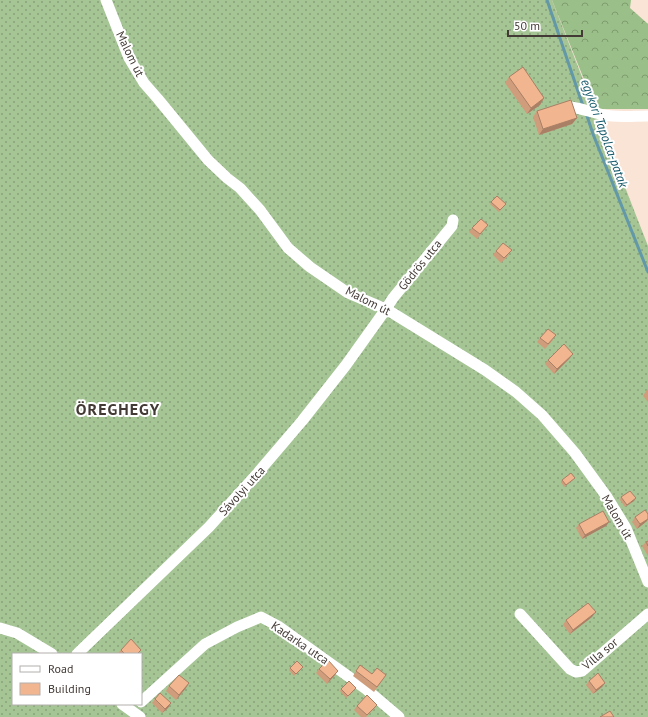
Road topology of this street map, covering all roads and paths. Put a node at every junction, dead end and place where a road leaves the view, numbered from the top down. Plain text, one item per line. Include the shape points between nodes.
1 (106, 0) edge
2 (582, 109) dead end
3 (648, 116) edge
4 (453, 220) dead end
5 (386, 309) junction
6 (648, 582) edge
7 (520, 614) dead end
8 (648, 614) edge
9 (0, 622) edge
10 (4, 629) edge
11 (50, 653) edge
12 (78, 653) edge
13 (125, 705) edge
14 (138, 709) edge
15 (399, 717) edge

1 - 5 street, Malom út via 129,58 144,83 208,160 240,188 288,248 310,267 348,292
2 - 3 street via 613,116
4 - 5 street, Gödrös utca via 452,226
5 - 6 street, Malom út via 485,370 542,415 575,453 607,497 626,528
5 - 12 street, Sávolyi utca via 302,421 246,487 209,527
7 - 8 street, Villa sor via 576,672 582,671
9 - 10 street
10 - 11 street via 17,633
13 - 14 street
14 - 15 street, Kadarka utca via 204,644 261,617 278,626 366,689

